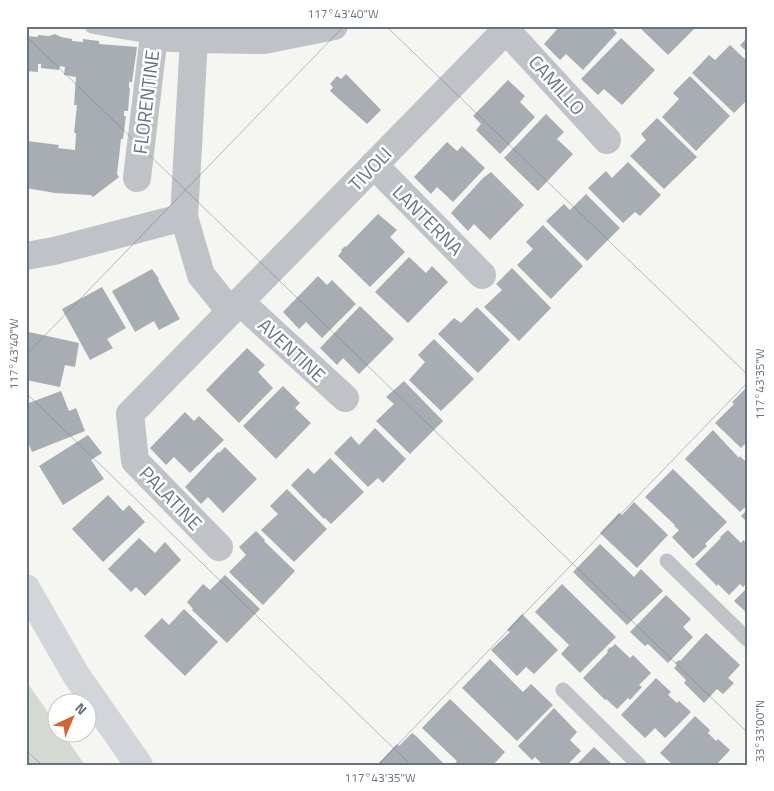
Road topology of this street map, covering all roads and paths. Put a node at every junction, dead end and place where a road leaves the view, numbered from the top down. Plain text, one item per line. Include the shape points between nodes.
1 (92, 26) edge
2 (325, 27) edge
3 (506, 28) edge
4 (155, 31) edge
5 (194, 39) junction
6 (607, 140) dead end
7 (374, 165) junction
8 (136, 178) dead end
9 (184, 217) junction
10 (26, 256) edge
11 (482, 275) dead end
12 (235, 306) junction
13 (345, 398) dead end
14 (130, 414) joint
15 (219, 547) dead end
16 (667, 561) dead end
17 (26, 588) edge
18 (748, 640) edge
19 (563, 690) dead end
20 (139, 765) edge
21 (638, 765) edge

1 - 4 lane
2 - 5 street via 264,40
3 - 6 street, CAMILLO
3 - 7 street, TIVOLI
4 - 5 street
4 - 8 street, FLORENTINE
5 - 9 street
7 - 11 street, LANTERNA
7 - 12 street, TIVOLI
9 - 10 street
9 - 12 street via 201,275
12 - 13 street, AVENTINE
12 - 14 street, TIVOLI
14 - 15 street, PALATINE via 135,461
16 - 18 lane
17 - 20 main road via 76,675
19 - 21 lane

